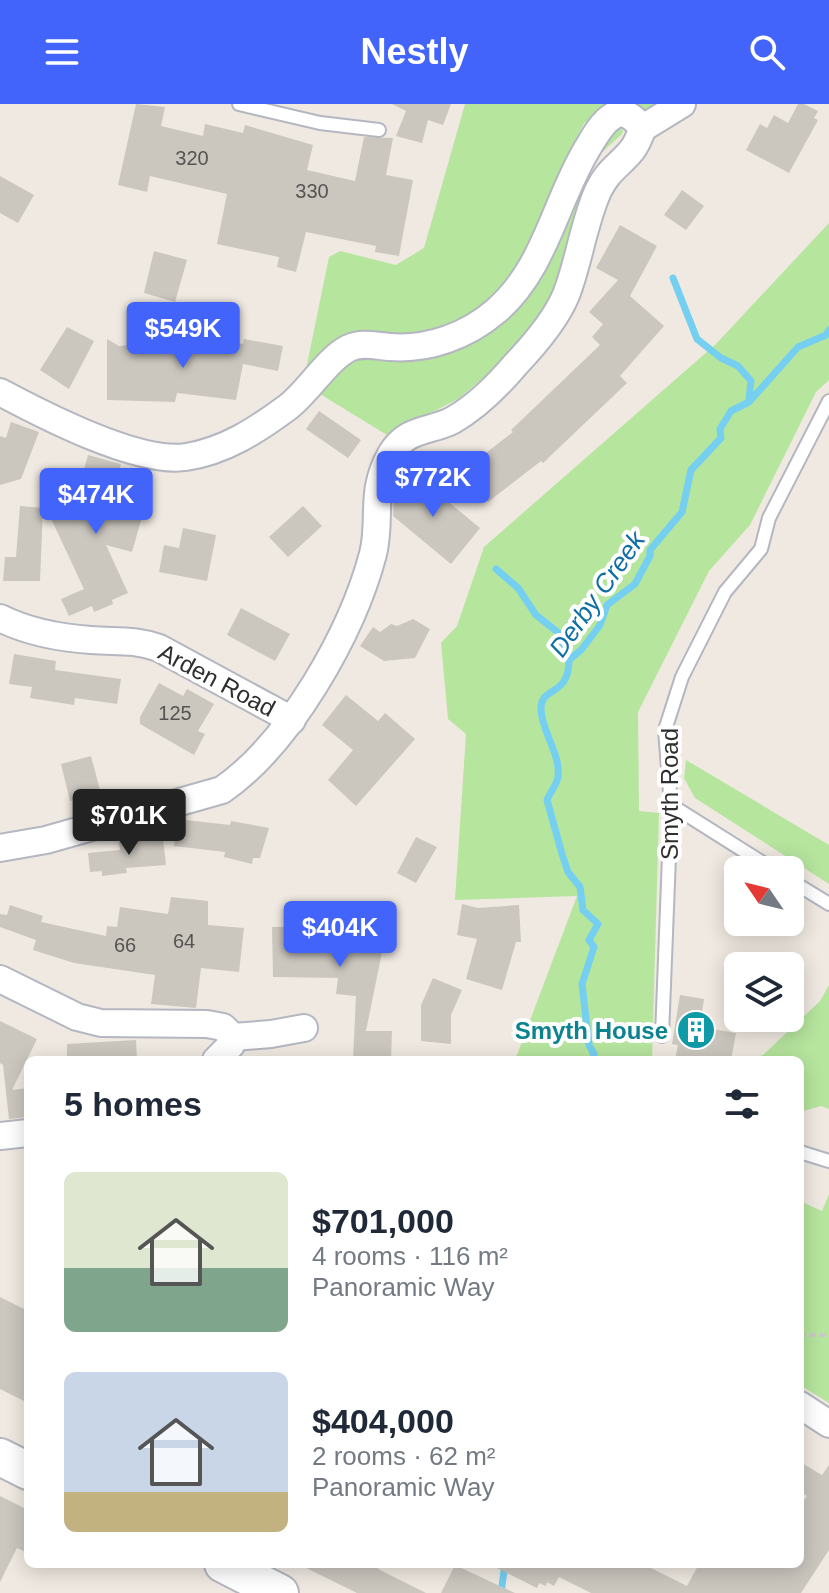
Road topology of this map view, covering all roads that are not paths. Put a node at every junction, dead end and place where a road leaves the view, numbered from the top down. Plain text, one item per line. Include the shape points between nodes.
1 (239, 104) edge
2 (682, 104) edge
3 (643, 128) junction
4 (379, 130) dead end
5 (0, 392) edge
6 (829, 401) edge
7 (0, 618) edge
8 (292, 720) junction
9 (671, 805) junction
10 (0, 848) edge
11 (752, 856) edge
12 (804, 889) edge
13 (829, 904) edge
14 (0, 979) edge
15 (304, 1028) dead end
16 (662, 1036) dead end
17 (233, 1037) junction
18 (220, 1056) edge
19 (24, 1133) edge
20 (0, 1136) edge
21 (804, 1153) edge
22 (829, 1161) edge
23 (804, 1408) edge
24 (829, 1424) edge
25 (0, 1457) edge
26 (24, 1469) edge
27 (231, 1568) edge
28 (280, 1593) edge

1 - 4 lane
2 - 3 street
3 - 5 street via 622,113 603,125 570,178 537,260 495,312 465,331 419,348 349,348 285,410 212,451 160,457 55,422
3 - 8 street via 599,189 565,296 517,364 452,420 423,428 393,451 379,482 375,542 363,580 332,656
6 - 9 lane, Smyth Road via 769,518 761,549 725,592 682,677 665,730
7 - 8 street, Arden Road via 54,636 137,640
8 - 10 street via 241,777 222,790
9 - 11 lane
9 - 16 lane, Smyth Road
12 - 13 lane
14 - 17 street via 77,1017 101,1023 207,1024 223,1027
15 - 17 street
17 - 18 street
19 - 20 street
21 - 22 lane
23 - 24 street
25 - 26 street
27 - 28 street

